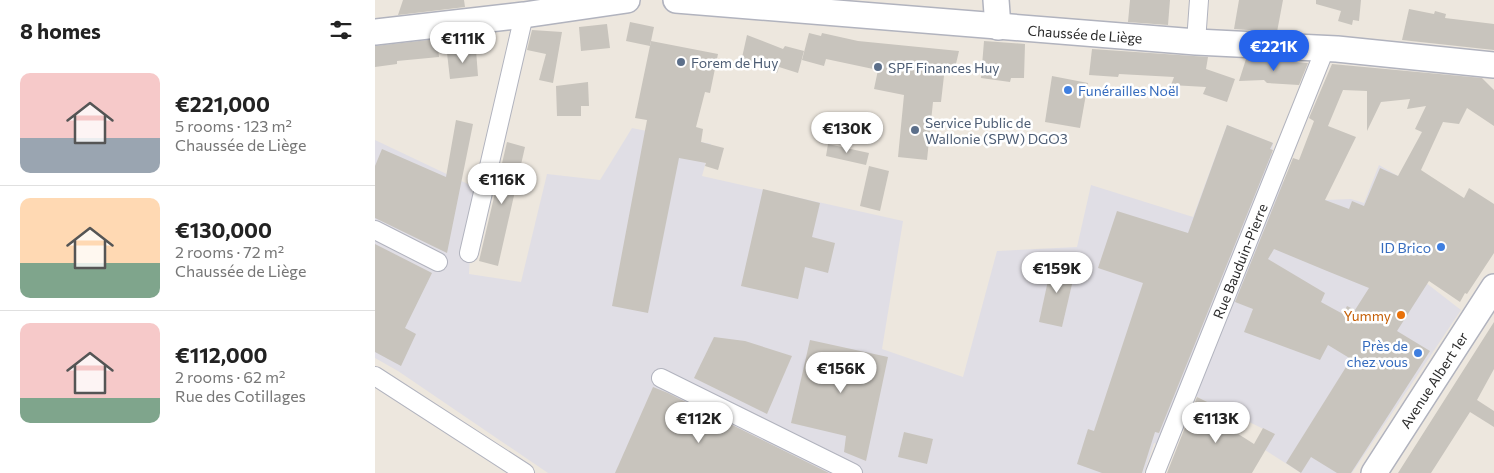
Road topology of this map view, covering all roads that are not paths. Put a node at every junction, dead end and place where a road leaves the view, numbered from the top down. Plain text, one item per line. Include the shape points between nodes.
1 (627, 0) edge
2 (676, 0) edge
3 (996, 0) edge
4 (1199, 0) edge
5 (570, 4) edge
6 (524, 15) junction
7 (998, 27) junction
8 (375, 32) edge
9 (1196, 42) junction
10 (1325, 49) junction
11 (1494, 65) edge
12 (375, 230) edge
13 (469, 253) dead end
14 (438, 262) dead end
15 (1494, 287) edge
16 (375, 376) edge
17 (661, 378) dead end
18 (525, 473) edge
19 (853, 473) edge
20 (1155, 473) edge
21 (1374, 473) edge

1 - 5 street
2 - 7 street, Chaussée de Liège
3 - 7 street
4 - 9 street
5 - 6 street
6 - 8 street
6 - 13 street
7 - 9 street, Chaussée de Liège
9 - 10 street, Chaussée de Liège
10 - 11 street, Chaussée de Liège
10 - 20 street, Rue Bauduin-Pierre
12 - 14 street
15 - 21 street, Avenue Albert 1er
16 - 18 street
17 - 19 street

